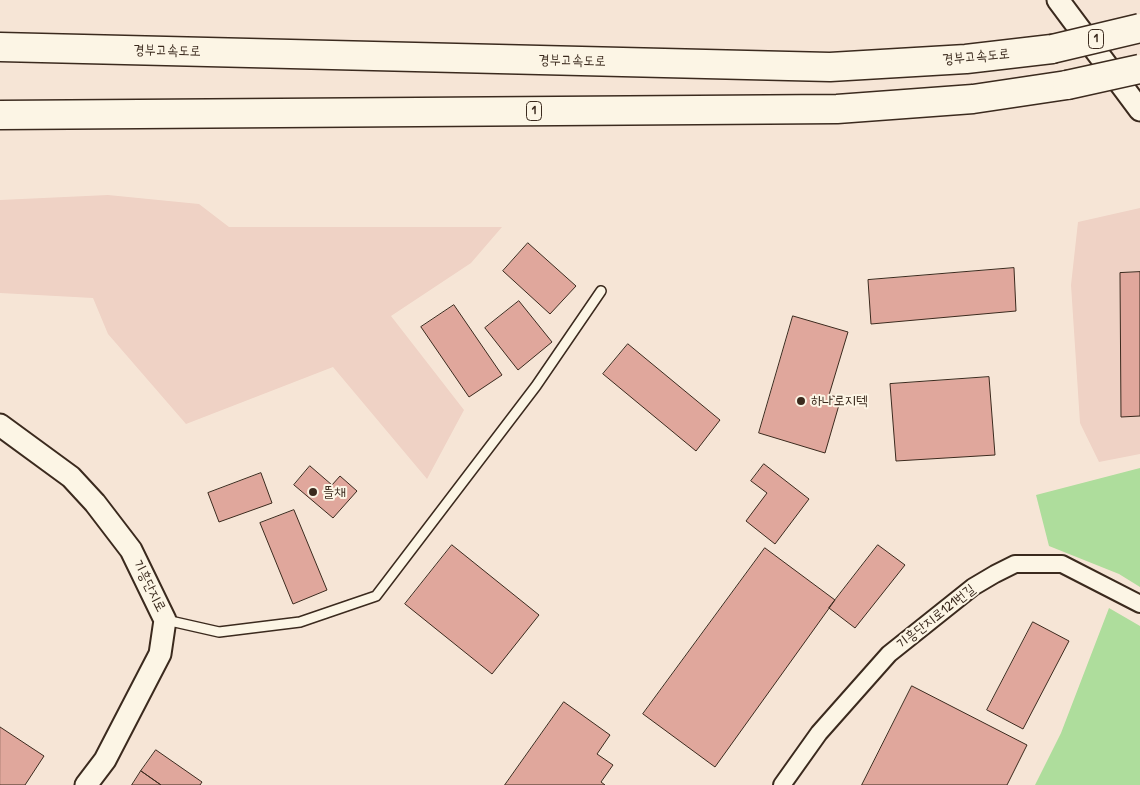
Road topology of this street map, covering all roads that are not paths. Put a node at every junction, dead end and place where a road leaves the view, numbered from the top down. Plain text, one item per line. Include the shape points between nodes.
1 (1058, 0) edge
2 (1140, 28) edge
3 (1087, 41) junction
4 (0, 47) edge
5 (1140, 70) edge
6 (1140, 110) edge
7 (0, 115) edge
8 (601, 291) dead end
9 (0, 425) edge
10 (1140, 604) edge
11 (165, 620) junction
12 (86, 785) edge
13 (782, 785) edge

1 - 3 street
2 - 3 highway, 경부고속도로 / 1, bridge
3 - 4 highway, 경부고속도로 / 1, bridge via 1052,49 966,59 830,67
3 - 6 street
5 - 7 highway, 1, bridge via 973,100 837,109
8 - 11 lane via 536,386 376,596 300,622 219,632
9 - 11 street, 기흥단지로 via 71,477 95,503 131,550
10 - 13 street, 기흥단지로121번길 via 1062,564 1015,564 995,574 973,587 888,654 819,733
11 - 12 street, 기흥단지로 via 160,654 105,760

